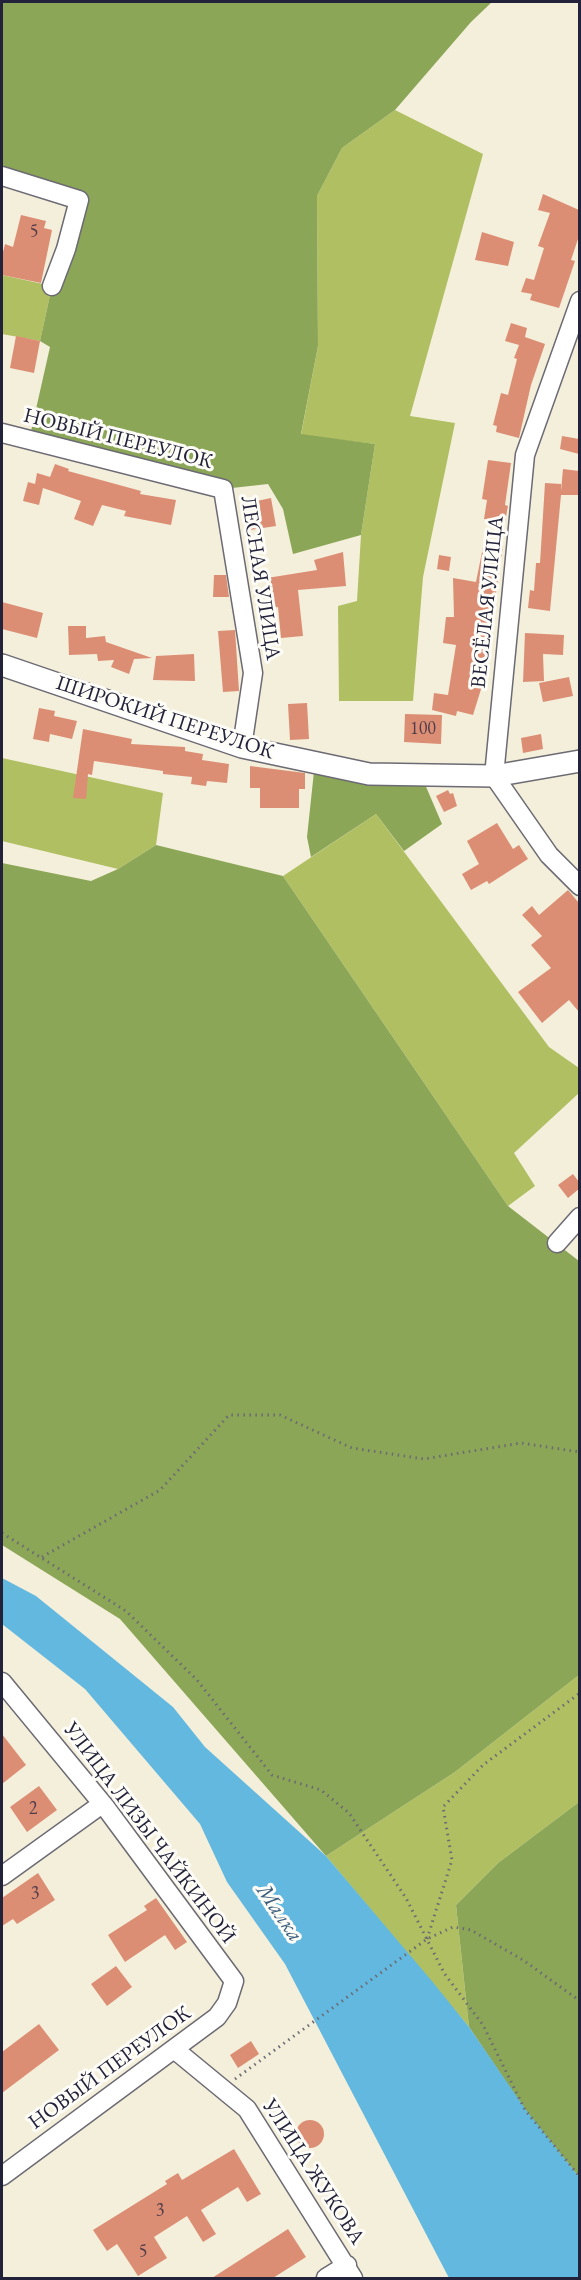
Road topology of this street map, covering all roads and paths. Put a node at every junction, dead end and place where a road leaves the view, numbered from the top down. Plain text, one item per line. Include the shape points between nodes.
1 (2, 176) edge
2 (52, 286) dead end
3 (579, 301) edge
4 (2, 433) edge
5 (223, 489) joint
6 (2, 666) edge
7 (242, 747) junction
8 (579, 760) edge
9 (494, 776) junction
10 (579, 886) edge
11 (579, 1217) edge
12 (556, 1243) dead end
13 (579, 1452) edge
14 (2, 1533) edge
15 (42, 1557) junction
16 (2, 1682) edge
17 (579, 1693) edge
18 (102, 1804) junction
19 (2, 1875) edge
20 (427, 1939) junction
21 (579, 2001) edge
22 (217, 2017) joint
23 (174, 2049) junction
24 (219, 2087) junction
25 (2, 2176) edge
26 (579, 2177) edge
27 (350, 2272) edge
28 (326, 2278) edge

1 - 2 street via 79,200
3 - 9 street, ВЕСЁЛАЯ УЛИЦА via 525,455
4 - 5 street, НОВЫЙ ПЕРЕУЛОК
5 - 7 street, ЛЕСНАЯ УЛИЦА via 253,673
6 - 7 street, ШИРОКИЙ ПЕРЕУЛОК
7 - 9 street, ШИРОКИЙ ПЕРЕУЛОК via 369,774
8 - 9 street, ШИРОКИЙ ПЕРЕУЛОК
9 - 10 street via 549,855
11 - 12 street
13 - 15 path via 521,1443 424,1459 352,1448 280,1415 229,1415 160,1490
14 - 15 path
15 - 20 path via 126,1611 197,1680 272,1775 321,1790 349,1812 406,1898
16 - 18 street, УЛИЦА ЛИЗЫ ЧАЙКИНОЙ
17 - 20 path via 483,1765 442,1807 452,1860
18 - 19 street
18 - 22 street, УЛИЦА ЛИЗЫ ЧАЙКИНОЙ via 234,1981 227,2003
20 - 21 path via 453,1927 471,1930 524,1960
20 - 24 path via 304,2031
20 - 26 path via 444,1972 483,2025 525,2110
22 - 23 street, НОВЫЙ ПЕРЕУЛОК
23 - 24 street, УЛИЦА ЖУКОВА
23 - 25 street, НОВЫЙ ПЕРЕУЛОК
24 - 27 street, УЛИЦА ЖУКОВА via 247,2109
27 - 28 street

